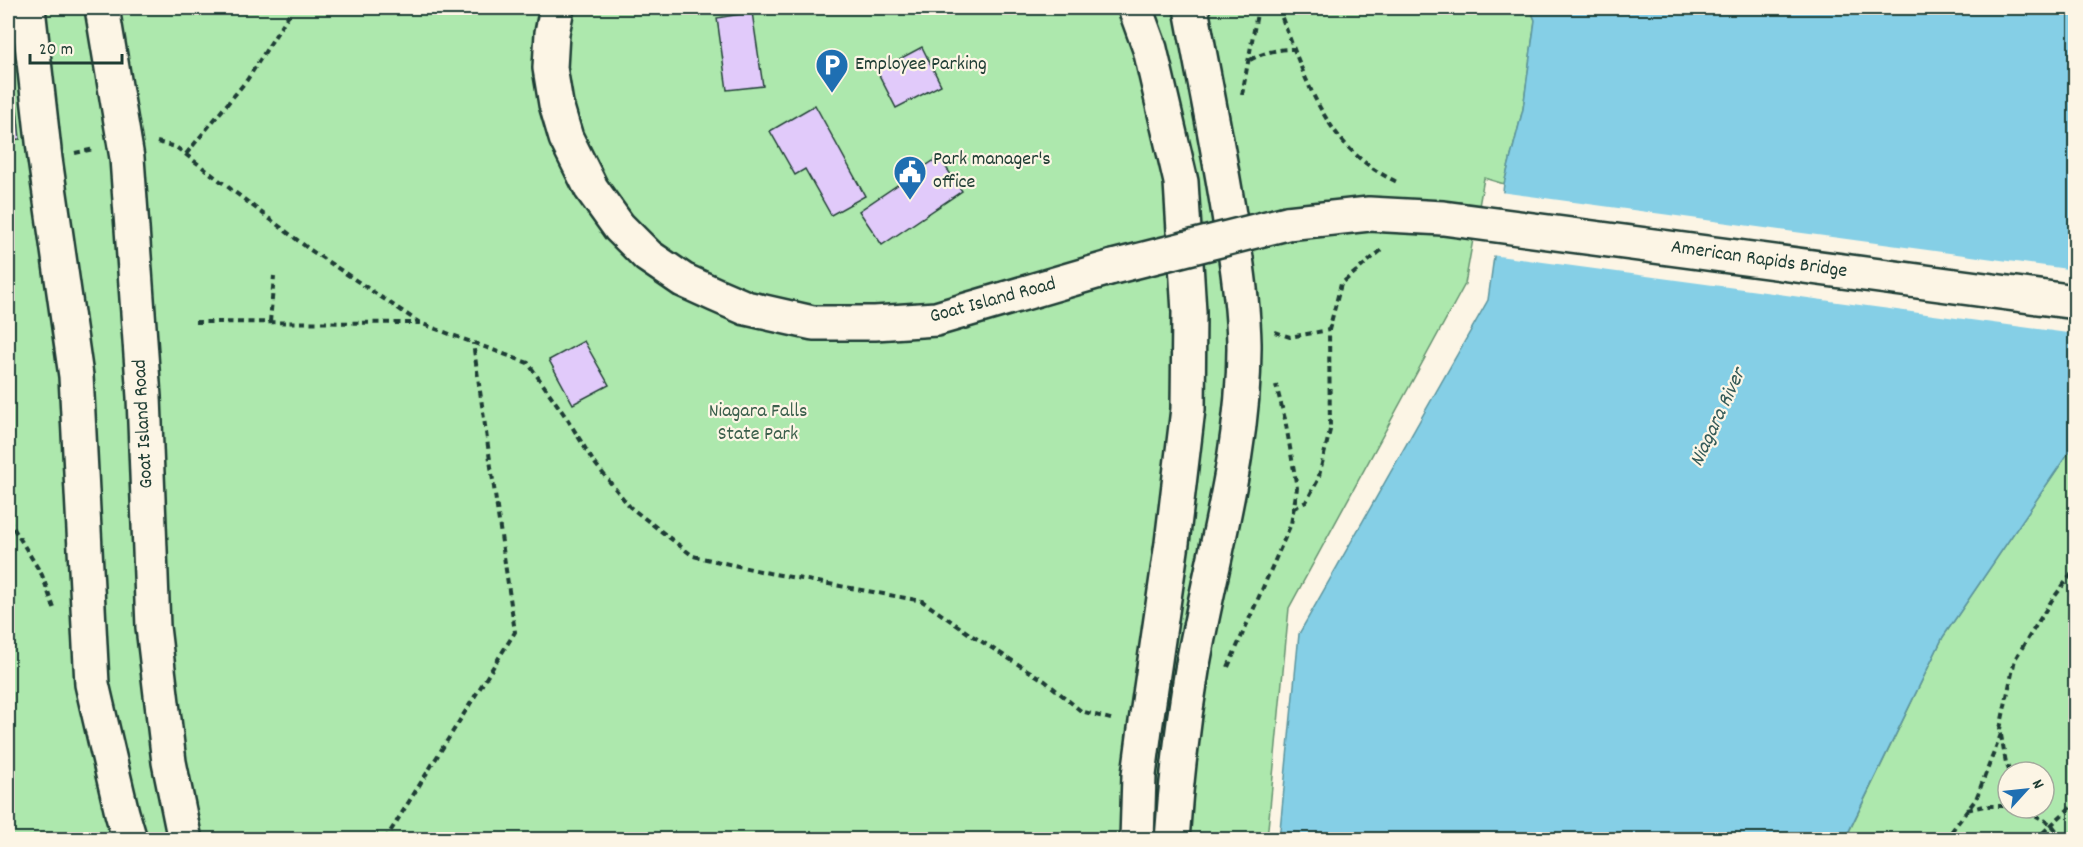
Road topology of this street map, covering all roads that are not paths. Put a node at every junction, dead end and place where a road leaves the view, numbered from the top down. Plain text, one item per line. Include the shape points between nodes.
1 (28, 8) edge
2 (102, 8) edge
3 (557, 8) edge
4 (1135, 8) edge
5 (1191, 8) edge
6 (1443, 218) joint
7 (2076, 302) edge
8 (130, 840) edge
9 (185, 840) edge
10 (1137, 840) edge
11 (1172, 840) edge

1 - 8 street via 76,376 92,684
2 - 9 street, Goat Island Road via 125,142 144,397 153,627 169,762
3 - 6 street, Goat Island Road, bridge via 550,68 556,104 566,138 591,188 619,227 648,256 683,280 746,308 813,323 936,319 1113,267 1287,223 1369,214
4 - 10 street via 1150,49 1181,182 1189,312 1188,409 1144,729
5 - 11 street via 1230,216 1244,343 1232,479 1193,665
6 - 7 street, American Rapids Bridge

